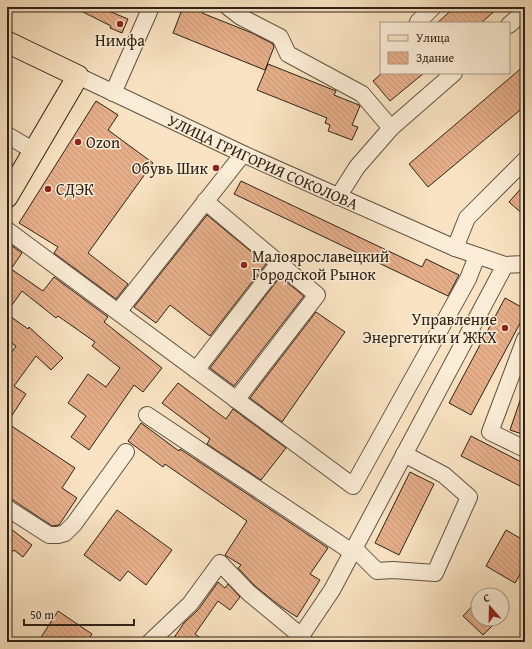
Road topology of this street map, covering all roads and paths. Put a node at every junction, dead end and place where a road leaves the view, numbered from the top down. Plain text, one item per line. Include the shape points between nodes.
1 (60, 7) edge
2 (68, 7) edge
3 (151, 7) edge
4 (228, 7) edge
5 (433, 7) edge
6 (524, 13) edge
7 (418, 22) edge
8 (510, 24) edge
9 (7, 42) edge
10 (451, 74) edge
11 (78, 76) junction
12 (113, 93) junction
13 (391, 128) junction
14 (7, 135) edge
15 (34, 151) junction
16 (243, 154) junction
17 (525, 160) edge
18 (7, 197) edge
19 (338, 197) junction
20 (205, 201) junction
21 (7, 230) edge
22 (455, 248) junction
23 (477, 256) junction
24 (279, 263) junction
25 (525, 264) edge
26 (506, 265) junction
27 (118, 312) junction
28 (525, 339) edge
29 (196, 370) junction
30 (236, 400) junction
31 (147, 415) dead end
32 (525, 449) edge
33 (126, 452) dead end
34 (404, 454) junction
35 (7, 508) edge
36 (353, 550) junction
37 (303, 639) edge
38 (150, 642) edge

1 - 2 path via 67,10
3 - 12 street
4 - 13 street via 241,17 280,37 288,54 362,94
5 - 7 street
6 - 8 street
9 - 11 main road, УЛИЦА ГРИГОРИЯ СОКОЛОВА
10 - 13 street
11 - 12 street, УЛИЦА ГРИГОРИЯ СОКОЛОВА
11 - 15 main road
12 - 16 street, УЛИЦА ГРИГОРИЯ СОКОЛОВА
13 - 19 street via 357,167
14 - 15 street
15 - 18 main road
16 - 19 street, УЛИЦА ГРИГОРИЯ СОКОЛОВА
16 - 20 street
17 - 22 street via 468,218
19 - 22 street, УЛИЦА ГРИГОРИЯ СОКОЛОВА
20 - 24 street
20 - 27 street
21 - 27 street
22 - 23 street, УЛИЦА ГРИГОРИЯ СОКОЛОВА
23 - 26 street, УЛИЦА ГРИГОРИЯ СОКОЛОВА
23 - 30 street via 468,279 353,486
24 - 29 street
24 - 30 street via 317,295
25 - 26 street, УЛИЦА ГРИГОРИЯ СОКОЛОВА
26 - 34 street
27 - 29 street
28 - 32 street via 490,432
29 - 30 street
31 - 36 street
33 - 35 street via 65,533 49,535
34 - 36 street
34 - 36 street via 444,475 469,497 435,572 376,571
36 - 37 street
37 - 38 street via 249,593 220,563 190,604

